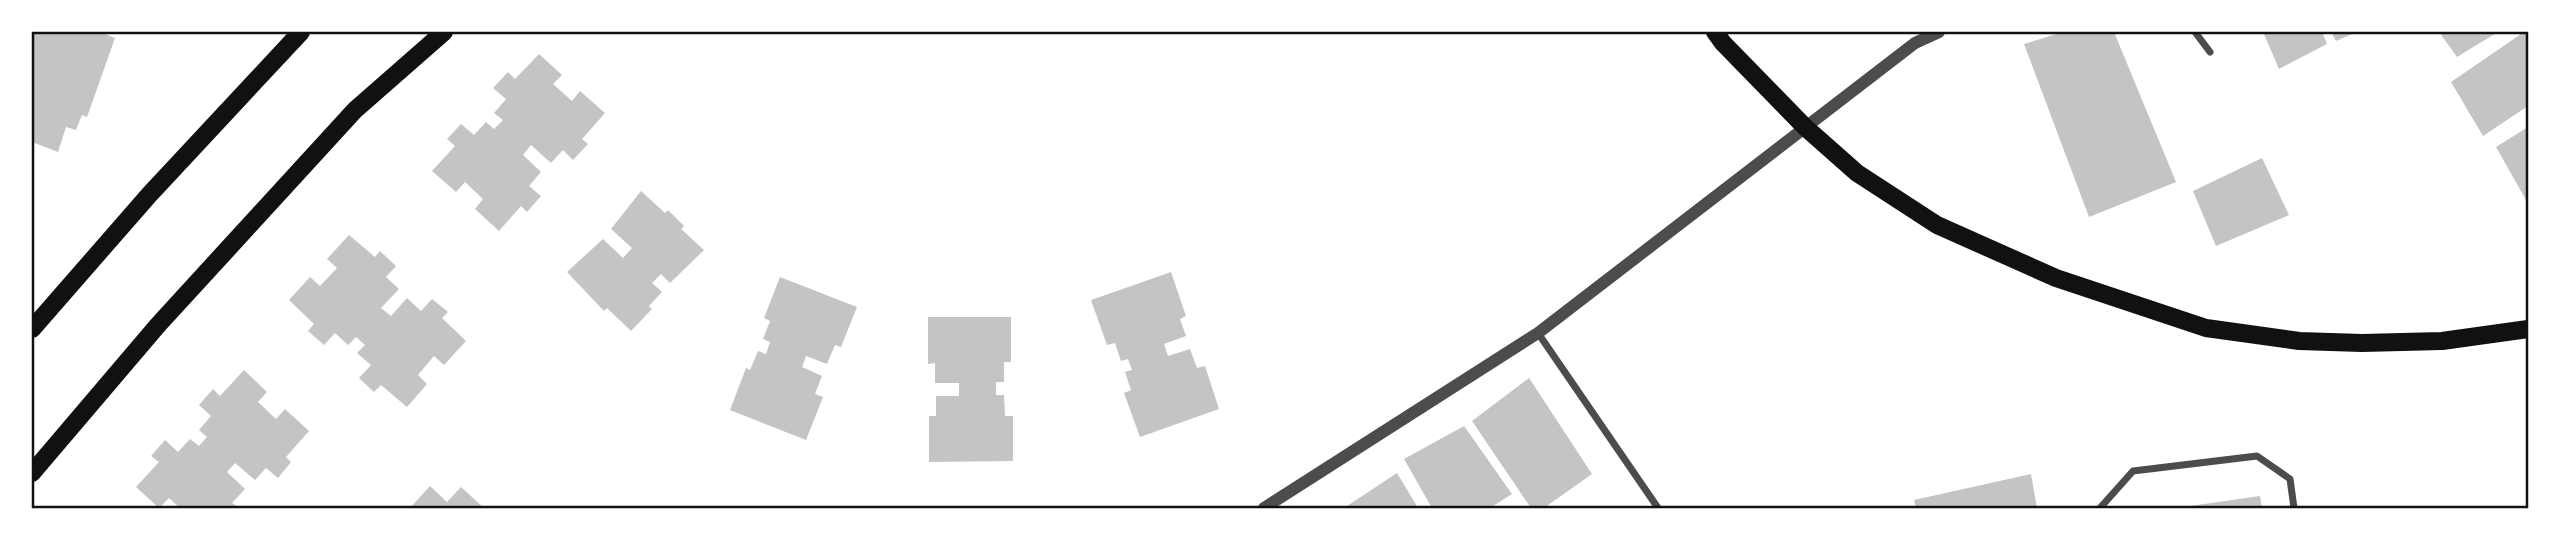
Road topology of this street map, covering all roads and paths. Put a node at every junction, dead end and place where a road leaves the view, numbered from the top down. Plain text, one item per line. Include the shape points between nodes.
1 (301, 32) edge
2 (444, 32) edge
3 (1715, 32) edge
4 (1939, 32) edge
5 (2195, 32) edge
6 (2210, 52) dead end
7 (1805, 127) junction
8 (32, 329) edge
9 (2529, 329) edge
10 (1538, 332) junction
11 (32, 473) edge
12 (1264, 509) edge
13 (1658, 509) edge
14 (2100, 509) edge
15 (2294, 509) edge

1 - 8 main road
2 - 11 main road via 355,110 158,325
3 - 7 main road
4 - 7 street via 1915,43
5 - 6 street
7 - 9 main road via 1857,173 1937,225 2056,278 2206,328 2299,341 2362,343 2442,341
7 - 10 street
10 - 12 street
10 - 13 street
14 - 15 street via 2133,471 2257,456 2290,479

